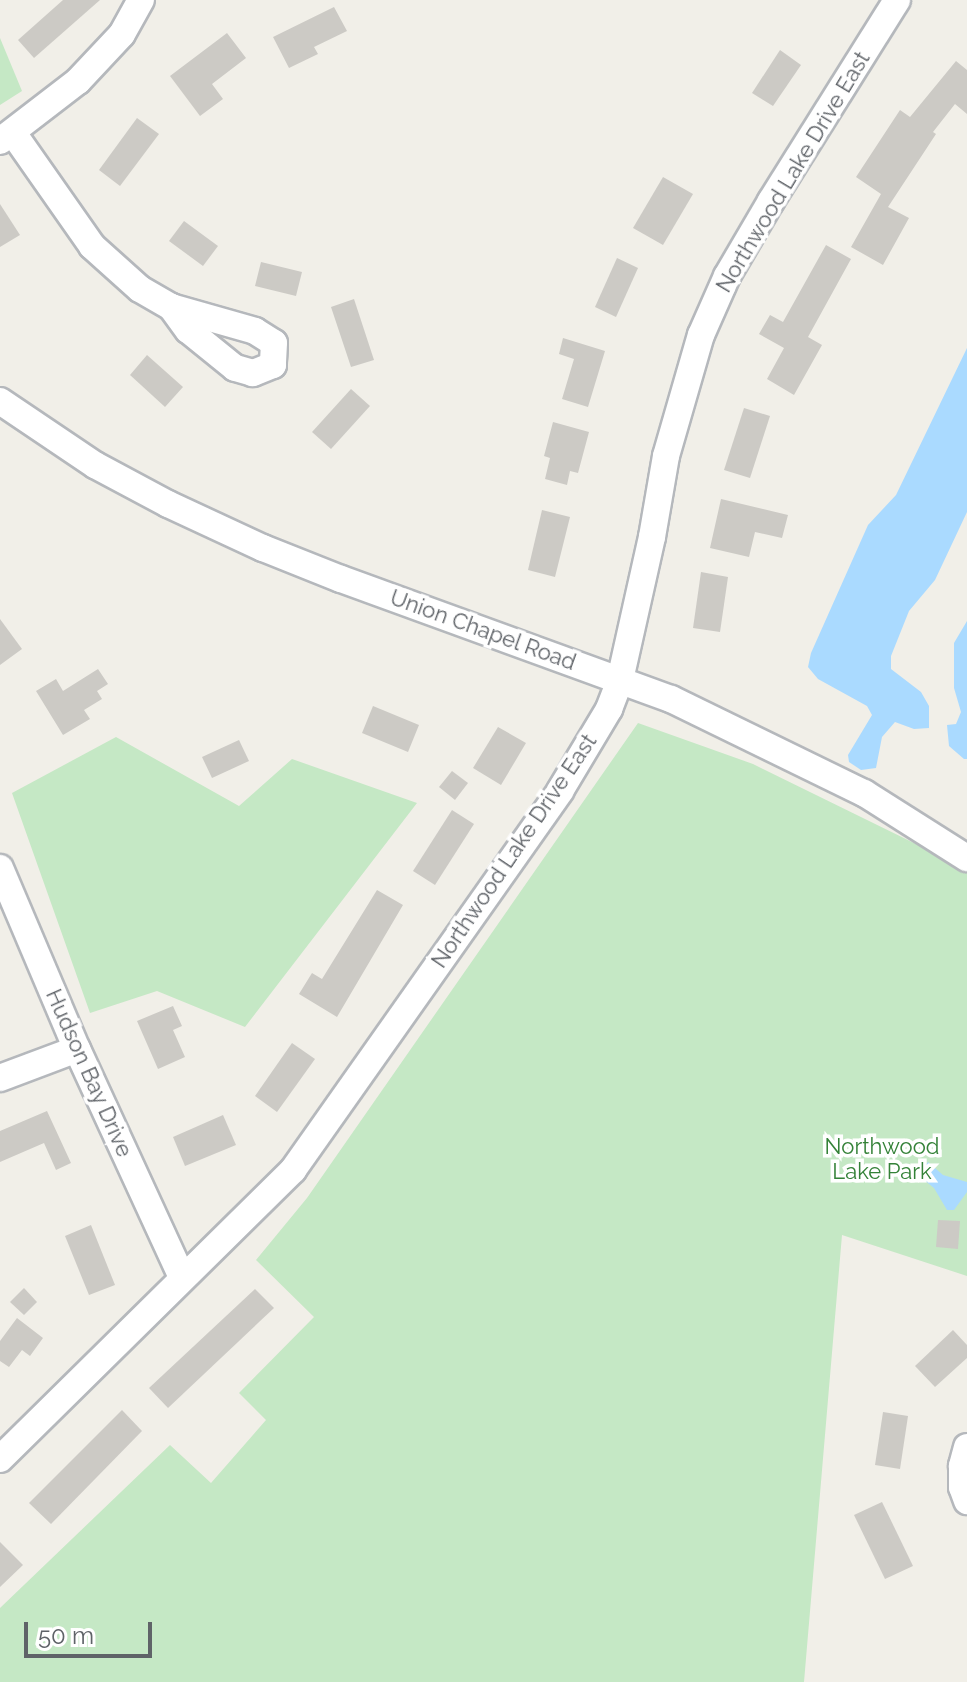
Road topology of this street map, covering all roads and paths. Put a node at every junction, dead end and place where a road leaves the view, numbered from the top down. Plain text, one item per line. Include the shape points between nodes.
1 (141, 0) edge
2 (897, 0) edge
3 (7, 137) edge
4 (171, 307) dead end
5 (0, 401) edge
6 (620, 680) junction
7 (967, 858) edge
8 (0, 868) edge
9 (77, 1049) junction
10 (0, 1078) edge
11 (182, 1277) junction
12 (967, 1447) edge
13 (0, 1459) edge
14 (967, 1501) edge

1 - 3 street via 122,34 78,81
2 - 6 street, Northwood Lake Drive East via 727,276 701,335 669,442
3 - 4 street via 92,246 140,289
5 - 6 street, Union Chapel Road via 107,471 263,548
6 - 7 street, Union Chapel Road via 789,753
6 - 11 street, Northwood Lake Drive East via 609,709 560,791 332,1119 264,1202
8 - 9 street, Hudson Bay Drive
9 - 10 street
9 - 11 street, Hudson Bay Drive
11 - 13 street, Northwood Lake Drive East
12 - 14 street via 962,1466

